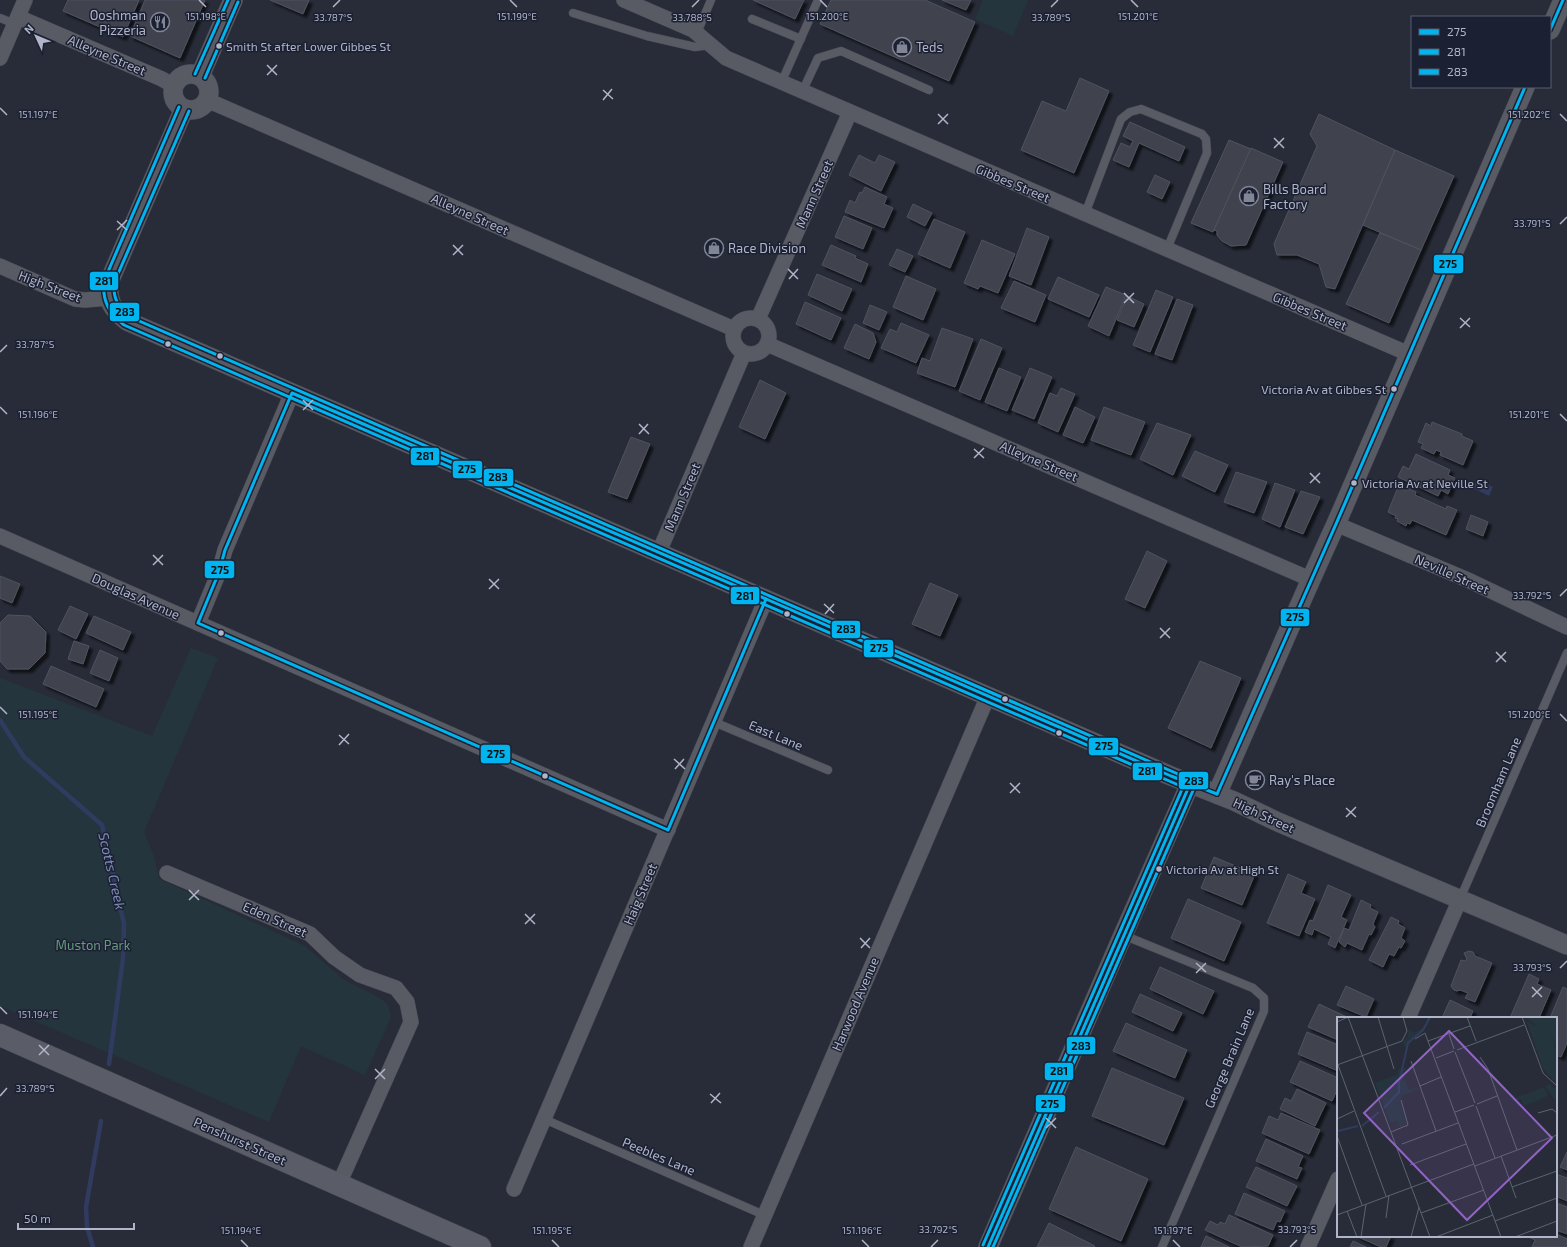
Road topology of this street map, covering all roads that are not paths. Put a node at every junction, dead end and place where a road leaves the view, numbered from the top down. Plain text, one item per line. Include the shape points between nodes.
1 (25, 0) edge
2 (233, 0) edge
3 (624, 0) edge
4 (711, 0) edge
5 (818, 0) edge
6 (1563, 0) edge
7 (574, 13) dead end
8 (0, 18) edge
9 (752, 19) dead end
10 (16, 20) junction
11 (1551, 28) edge
12 (697, 33) junction
13 (801, 39) junction
14 (710, 44) junction
15 (0, 58) edge
16 (200, 76) junction
17 (782, 81) junction
18 (174, 86) junction
19 (1525, 88) edge
20 (803, 90) junction
21 (929, 90) dead end
22 (206, 102) junction
23 (184, 108) junction
24 (850, 112) junction
25 (1085, 214) junction
26 (1167, 249) junction
27 (0, 266) edge
28 (109, 298) junction
29 (758, 319) junction
30 (734, 329) junction
31 (767, 344) junction
32 (744, 353) junction
33 (1408, 354) junction
34 (292, 393) junction
35 (1336, 524) junction
36 (0, 536) edge
37 (659, 552) junction
38 (1310, 579) junction
39 (766, 599) junction
40 (198, 622) junction
41 (1567, 627) edge
42 (1567, 653) edge
43 (988, 696) junction
44 (714, 722) junction
45 (828, 770) dead end
46 (1190, 784) junction
47 (1217, 794) junction
48 (668, 830) junction
49 (167, 873) dead end
50 (1460, 899) junction
51 (1123, 935) junction
52 (1567, 945) edge
53 (1408, 1017) edge
54 (0, 1035) edge
55 (544, 1119) junction
56 (1337, 1181) edge
57 (339, 1184) junction
58 (514, 1189) dead end
59 (764, 1215) junction
60 (480, 1247) edge
61 (751, 1247) edge
62 (988, 1247) edge
63 (1162, 1247) edge
64 (1308, 1247) edge

1 - 10 street
2 - 16 street
3 - 12 street, Gibbes Street
4 - 12 lane
5 - 13 lane
6 - 11 street
7 - 14 lane via 647,36 695,47
8 - 10 lane
9 - 13 lane
10 - 15 street
10 - 18 street, Alleyne Street
12 - 14 street, Gibbes Street
13 - 17 lane
14 - 17 street, Gibbes Street via 726,58
16 - 18 street via 184,75
16 - 22 street via 208,90
17 - 20 street, Gibbes Street
18 - 23 street via 173,97 179,106
19 - 33 street
20 - 21 lane via 818,58 841,51
20 - 24 street, Gibbes Street
22 - 23 street via 196,109
22 - 30 street, Alleyne Street via 216,104
23 - 28 street via 113,271 109,282
24 - 25 street, Gibbes Street
24 - 29 street, Mann Street
25 - 26 street, Gibbes Street
25 - 26 lane via 1119,125 1130,112 1141,109 1195,131 1206,139 1207,153
26 - 33 street, Gibbes Street
27 - 28 street, High Street via 75,299
28 - 34 street, High Street via 116,313 127,321
29 - 30 street via 741,320
29 - 31 street via 767,327
30 - 32 street via 735,346
31 - 32 street via 755,354
31 - 38 street, Alleyne Street
32 - 37 street, Mann Street
33 - 35 street
34 - 37 street, High Street
34 - 40 street via 225,550
35 - 38 street
35 - 41 street, Neville Street via 1468,580
36 - 40 street, Douglas Avenue
37 - 39 street, High Street
38 - 47 street
39 - 43 street, High Street
39 - 44 street, Haig Street
40 - 48 street, Douglas Avenue
42 - 50 lane, Broomham Lane
43 - 46 street, High Street
43 - 59 street, Harwood Avenue
44 - 45 lane, East Lane
44 - 48 street, Haig Street
46 - 47 street, High Street
46 - 51 street
47 - 50 street, High Street
48 - 55 street, Haig Street
49 - 57 street, Eden Street via 310,934 334,957 360,975 396,988 407,1002 411,1022
50 - 52 street, High Street
50 - 53 street
51 - 62 street
51 - 63 lane, George Brain Lane via 1253,988 1264,998 1264,1011
54 - 57 main road, Penshurst Street
55 - 58 street, Haig Street
55 - 59 lane, Peebles Lane
56 - 64 street
57 - 60 main road, Penshurst Street
59 - 61 street, Harwood Avenue

